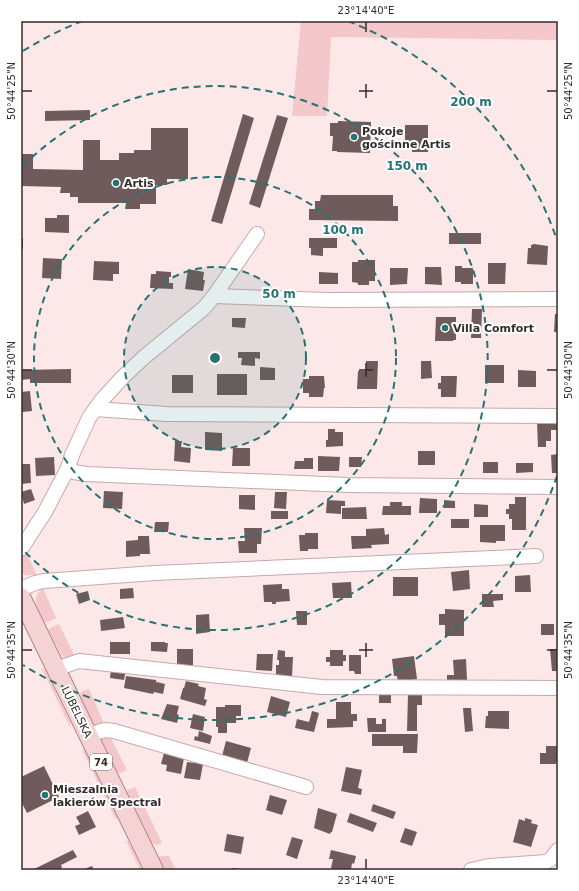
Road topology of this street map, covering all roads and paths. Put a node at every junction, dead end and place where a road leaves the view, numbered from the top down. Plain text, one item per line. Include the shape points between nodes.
1 (257, 234) dead end
2 (214, 296) junction
3 (558, 299) edge
4 (95, 409) junction
5 (558, 416) edge
6 (68, 468) junction
7 (558, 487) edge
8 (21, 549) edge
9 (536, 556) dead end
10 (21, 589) edge
11 (21, 597) edge
12 (56, 669) junction
13 (558, 688) edge
14 (88, 735) junction
15 (306, 786) dead end
16 (558, 850) edge
17 (154, 870) edge
18 (472, 870) edge

1 - 2 street
2 - 3 street via 328,300
2 - 4 street via 204,308 143,358
4 - 5 street via 166,414
4 - 6 street
6 - 7 street via 86,474 292,483
6 - 8 street via 37,526
9 - 10 street via 155,573 44,581
11 - 12 main road, LUBELSKA / 74
12 - 13 street via 79,661 322,687
12 - 14 main road, LUBELSKA / 74
14 - 15 street via 105,730 114,731
14 - 17 main road, LUBELSKA / 74
16 - 18 street via 546,862 489,866

